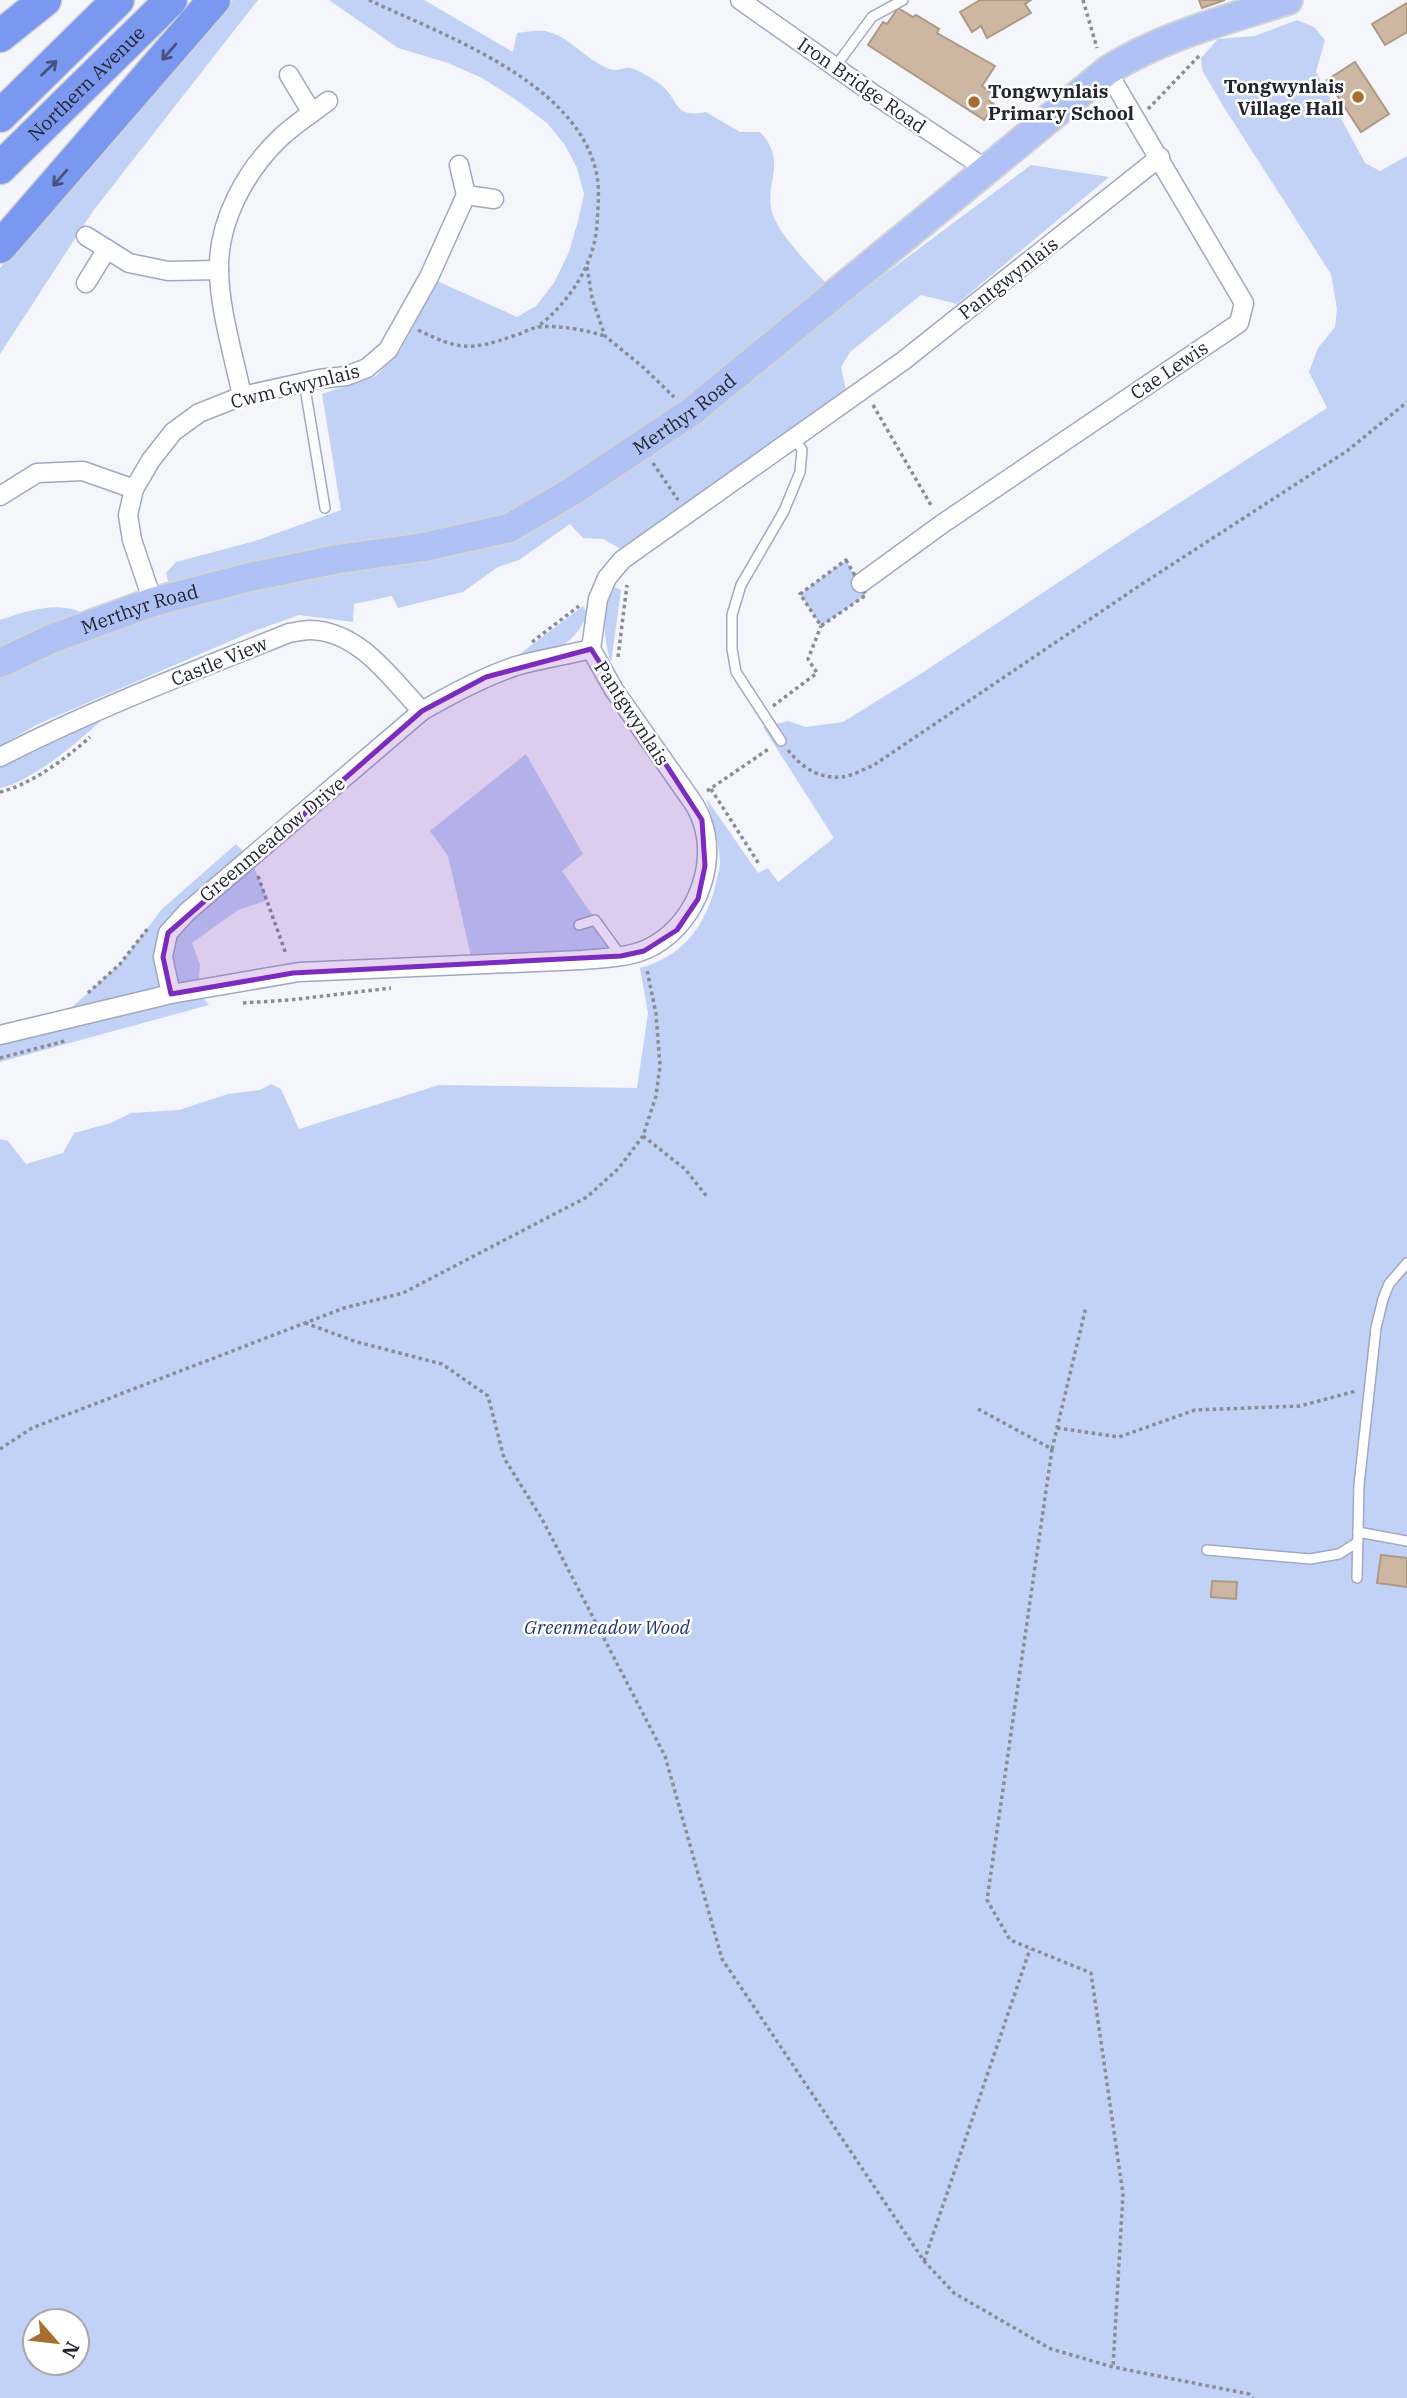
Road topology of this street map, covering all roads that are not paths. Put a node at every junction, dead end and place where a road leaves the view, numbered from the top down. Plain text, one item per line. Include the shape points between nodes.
1 (45, 0) edge
2 (118, 0) edge
3 (171, 0) edge
4 (214, 0) edge
5 (740, 0) edge
6 (903, 0) edge
7 (1288, 0) edge
8 (0, 36) edge
9 (835, 67) junction
10 (1106, 72) junction
11 (289, 75) dead end
12 (328, 101) dead end
13 (312, 113) junction
14 (0, 116) edge
15 (1160, 157) junction
16 (459, 165) dead end
17 (0, 168) edge
18 (986, 169) junction
19 (466, 195) junction
20 (494, 199) dead end
21 (86, 236) dead end
22 (0, 247) edge
23 (107, 249) junction
24 (219, 270) junction
25 (86, 283) dead end
26 (304, 383) junction
27 (242, 396) junction
28 (794, 438) junction
29 (134, 489) junction
30 (0, 496) edge
31 (325, 508) dead end
32 (861, 583) road end
33 (153, 601) junction
34 (592, 649) junction
35 (0, 663) edge
36 (422, 711) junction
37 (781, 741) road end
38 (0, 757) edge
39 (579, 925) dead end
40 (621, 956) junction
41 (171, 994) junction
42 (0, 1035) edge
43 (1407, 1263) edge
44 (1358, 1537) junction
45 (1407, 1541) edge
46 (1207, 1550) dead end
47 (1357, 1578) dead end

1 - 8 highway
14 -> 2 highway, Northern Avenue
3 - 17 highway, Northern Avenue
4 -> 22 highway
5 - 9 street, Iron Bridge Road
6 - 9 lane via 872,17
7 - 10 main road, Merthyr Road via 1181,34 1137,52
9 - 18 street, Iron Bridge Road
10 - 15 street, Cae Lewis
10 - 18 main road, Merthyr Road
11 - 13 street
12 - 13 street
13 - 24 street via 280,137 252,171 220,242
15 - 28 street, Pantgwynlais via 903,361
15 - 32 street, Cae Lewis via 1244,303 1239,323
16 - 19 street
18 - 33 main road, Merthyr Road via 691,412 572,492 509,528 424,547 338,559
19 - 20 street
19 - 26 street, Cwm Gwynlais via 429,277 388,350 367,369
21 - 23 street
23 - 24 street via 129,262 168,271
23 - 25 street
24 - 27 street
26 - 27 street, Cwm Gwynlais
26 - 31 lane
27 - 29 street, Cwm Gwynlais via 173,432
28 - 34 street, Pantgwynlais via 631,554 607,578 598,599
28 - 37 lane via 802,450 800,472 784,512 741,585 732,615 736,672
29 - 30 street via 83,471 37,473
29 - 33 street, Cwm Gwynlais via 128,515 132,540
33 - 35 main road, Merthyr Road
34 - 36 street, Greenmeadow Drive via 486,677
34 - 40 street, Pantgwynlais via 614,690 692,801 706,838 698,899 677,930 644,951
36 - 38 street, Castle View via 361,648 341,636 311,630 289,633 117,703
36 - 41 street, Greenmeadow Drive via 168,933 163,957
39 - 40 lane via 596,920
40 - 41 street, Pantgwynlais via 293,973
41 - 42 street
43 - 44 lane via 1389,1284 1376,1328
44 - 45 lane
44 - 46 lane via 1339,1554 1310,1559
44 - 47 lane

